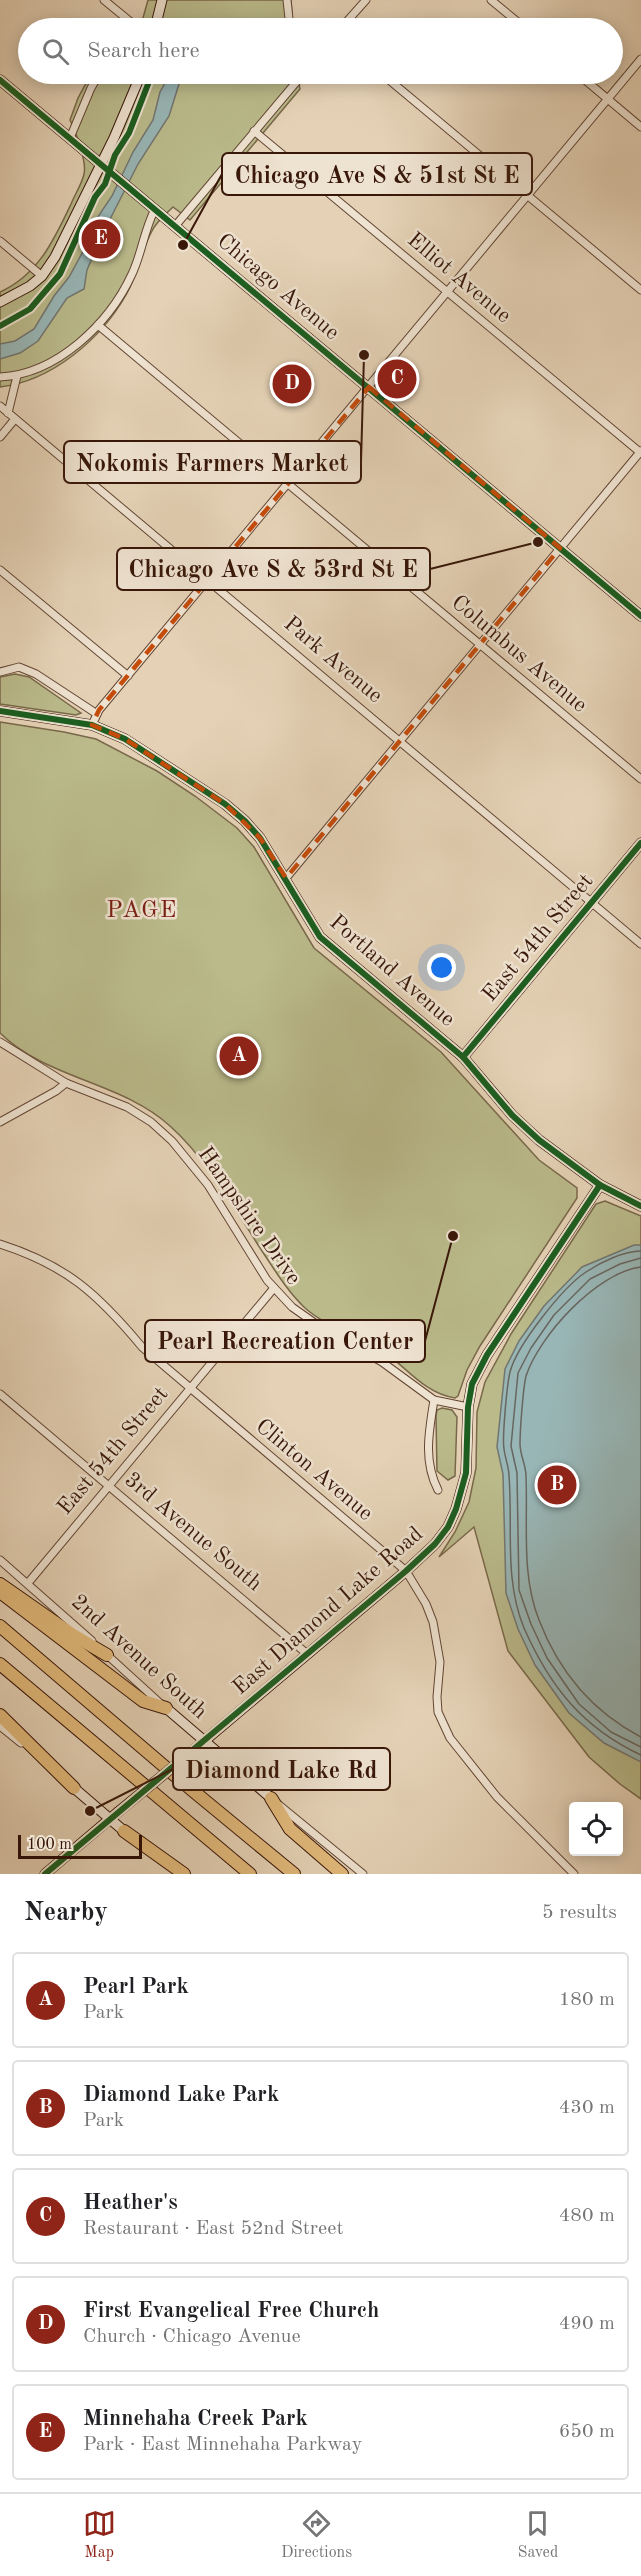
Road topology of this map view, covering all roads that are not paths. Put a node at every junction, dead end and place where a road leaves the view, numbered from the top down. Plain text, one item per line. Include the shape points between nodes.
1 (104, 0) edge
2 (162, 0) edge
3 (287, 0) edge
4 (366, 0) edge
5 (491, 0) edge
6 (125, 18) edge
7 (158, 18) edge
8 (289, 18) edge
9 (350, 18) edge
10 (513, 18) edge
11 (641, 59) edge
12 (0, 80) edge
13 (623, 81) edge
14 (93, 84) edge
15 (137, 84) edge
16 (294, 84) edge
17 (394, 84) edge
18 (590, 84) edge
19 (620, 84) edge
20 (608, 99) junction
21 (641, 127) edge
22 (254, 131) junction
23 (70, 138) junction
24 (101, 164) junction
25 (527, 196) junction
26 (155, 209) junction
27 (176, 225) junction
28 (0, 241) edge
29 (42, 276) junction
30 (641, 290) edge
31 (448, 291) junction
32 (0, 302) edge
33 (98, 325) junction
34 (17, 376) junction
35 (0, 377) edge
36 (369, 387) junction
37 (0, 406) edge
38 (8, 413) junction
39 (15, 419) junction
40 (0, 436) edge
41 (641, 452) edge
42 (288, 484) junction
43 (560, 548) junction
44 (0, 570) edge
45 (208, 579) junction
46 (641, 616) edge
47 (480, 645) junction
48 (0, 672) edge
49 (128, 676) junction
50 (0, 711) edge
51 (97, 714) junction
52 (92, 725) junction
53 (400, 741) junction
54 (641, 779) edge
55 (641, 843) edge
56 (286, 878) junction
57 (592, 902) junction
58 (641, 944) edge
59 (0, 1042) edge
60 (464, 1057) junction
61 (66, 1083) junction
62 (0, 1122) edge
63 (600, 1185) junction
64 (641, 1206) edge
65 (0, 1244) edge
66 (274, 1288) junction
67 (190, 1388) junction
68 (0, 1394) edge
69 (434, 1401) junction
70 (468, 1407) junction
71 (110, 1485) junction
72 (438, 1490) dead end
73 (0, 1560) edge
74 (406, 1571) junction
75 (28, 1583) junction
76 (0, 1584) edge
77 (0, 1592) edge
78 (0, 1626) edge
79 (306, 1653) junction
80 (107, 1655) junction
81 (0, 1664) edge
82 (166, 1707) junction
83 (0, 1715) edge
84 (0, 1726) edge
85 (200, 1745) junction
86 (74, 1788) junction
87 (271, 1798) junction
88 (110, 1819) junction
89 (124, 1831) junction
90 (45, 1874) edge
91 (174, 1874) edge
92 (184, 1874) edge
93 (250, 1874) edge
94 (294, 1874) edge
95 (342, 1874) edge
96 (363, 1874) edge
97 (574, 1874) edge

1 - 6 street
2 - 7 street
3 - 8 street
4 - 9 street
5 - 10 street
11 - 13 street
12 - 23 street, Chicago Avenue
14 - 23 street
15 - 24 street
16 - 22 street
17 - 25 street
18 - 20 street
19 - 20 street
20 - 21 street
20 - 25 street
22 - 27 street
22 - 31 street, Elliot Avenue
23 - 24 street, Chicago Avenue
24 - 26 street, Chicago Avenue
24 - 29 street
25 - 30 street
25 - 31 street
26 - 27 street, Chicago Avenue
26 - 33 street via 122,294
27 - 36 street, Chicago Avenue
28 - 29 street
29 - 32 street
31 - 36 street
31 - 41 street, Elliot Avenue
33 - 34 street via 51,362
33 - 42 street, Columbus Avenue
34 - 35 street
34 - 38 street
36 - 42 street
36 - 43 street, Chicago Avenue
37 - 38 street, Park Avenue
38 - 39 street, Park Avenue
39 - 40 street
39 - 45 street, Park Avenue
41 - 43 street
42 - 45 street
42 - 47 street, Columbus Avenue
43 - 46 street, Chicago Avenue
43 - 47 street
44 - 49 street
45 - 49 street
45 - 53 street, Park Avenue
47 - 53 street
47 - 54 street, Columbus Avenue
48 - 51 street via 19,667 36,674
49 - 51 street
50 - 52 street, Portland Avenue
51 - 52 street
52 - 56 street, Portland Avenue via 125,739 225,804 260,838
53 - 56 street
53 - 57 street, Park Avenue
55 - 57 street, East 54th Street
56 - 60 street, Portland Avenue via 320,937
57 - 58 street, Park Avenue
57 - 60 street, East 54th Street
59 - 61 street, Hampshire Drive
60 - 63 street, Portland Avenue via 512,1115
61 - 62 street
61 - 66 street, Hampshire Drive via 127,1107 172,1141 208,1185
63 - 64 street, Portland Avenue
63 - 70 street, East Diamond Lake Road via 487,1355 472,1384
65 - 67 street, Clinton Avenue via 36,1256 78,1281 142,1347
66 - 67 street, East 54th Street
66 - 69 street, Hampshire Drive via 308,1319 382,1362
67 - 71 street, East 54th Street
67 - 74 street, Clinton Avenue
68 - 71 street, 3rd Avenue South
69 - 70 street, Hampshire Drive
69 - 72 street via 428,1436 430,1475
70 - 74 street, East Diamond Lake Road via 466,1473 456,1509 435,1544
71 - 75 street, East 54th Street
71 - 79 street, 3rd Avenue South
73 - 75 street, 2nd Avenue South
74 - 79 street, East Diamond Lake Road
74 - 97 street, Clinton Avenue via 434,1622 440,1662 438,1712 450,1738 497,1797
75 - 80 street, 2nd Avenue South
76 - 80 highway
77 - 82 highway via 124,1688 144,1701
78 - 94 highway
79 - 85 street, East Diamond Lake Road
80 - 82 street, 2nd Avenue South
81 - 93 highway
82 - 85 street, 2nd Avenue South
83 - 86 highway
84 - 86 street
85 - 87 street, 2nd Avenue South
85 - 88 street, East Diamond Lake Road, bridge
86 - 88 street
87 - 95 highway via 290,1828
87 - 96 street, 2nd Avenue South
88 - 89 street
88 - 90 street, East Diamond Lake Road
89 - 91 street
89 - 92 highway

